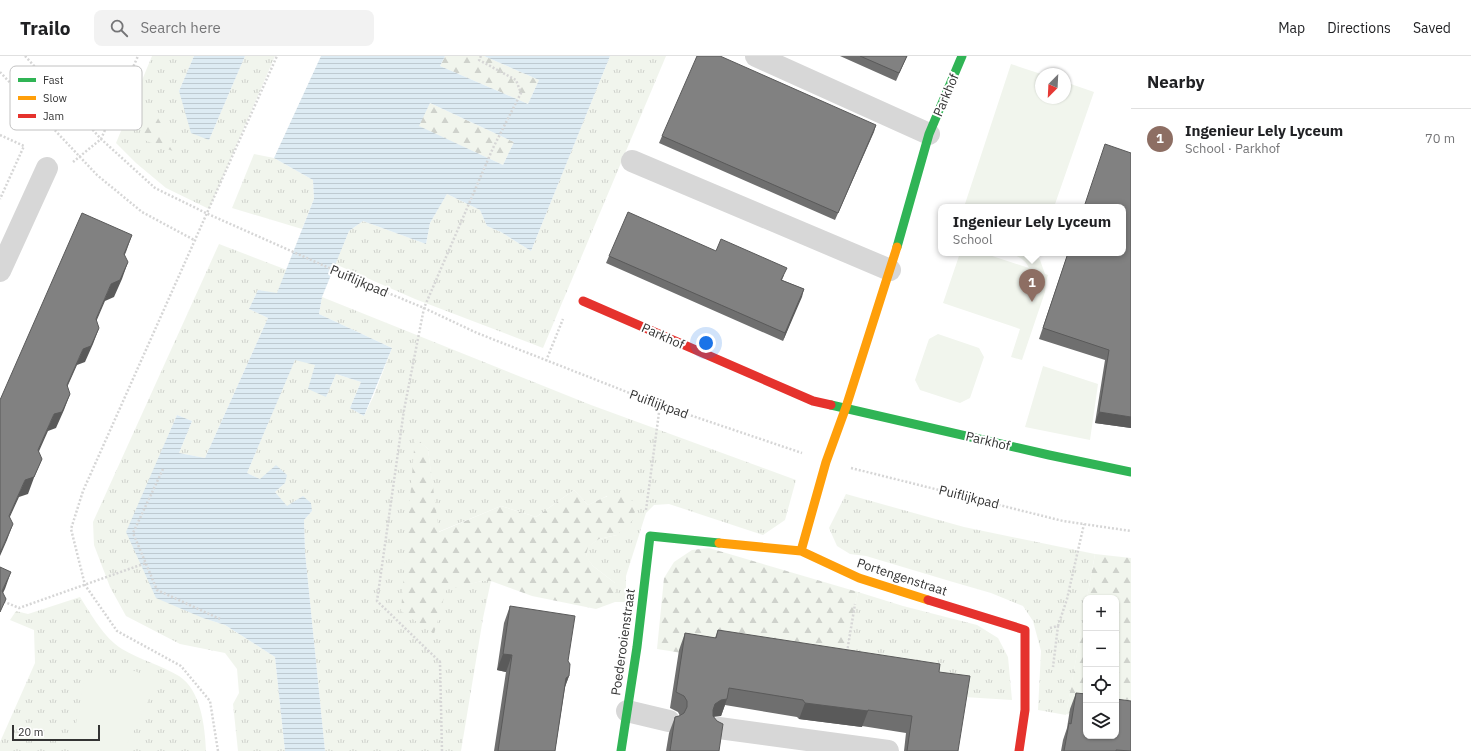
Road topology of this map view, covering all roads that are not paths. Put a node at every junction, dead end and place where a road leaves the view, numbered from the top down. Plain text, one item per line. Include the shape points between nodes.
1 (756, 56) edge
2 (962, 56) edge
3 (929, 134) junction
4 (632, 161) dead end
5 (47, 168) road end
6 (890, 270) junction
7 (0, 271) edge
8 (583, 301) road end
9 (846, 408) junction
10 (1131, 472) edge
11 (650, 536) joint
12 (801, 551) junction
13 (627, 711) junction
14 (668, 721) dead end
15 (719, 728) edge
16 (621, 751) edge
17 (888, 751) edge
18 (1019, 751) edge

1 - 3 street
2 - 3 street, Parkhof
3 - 6 street, Parkhof
4 - 6 street
5 - 7 street
6 - 9 street, Parkhof
8 - 9 street, Parkhof via 813,401
9 - 10 street, Parkhof
9 - 12 street, Parkhof via 826,462
11 - 12 street, Portengenstraat
11 - 13 street, Poederooienstraat
12 - 18 street, Portengenstraat via 859,578 1025,630 1025,710
13 - 14 street
13 - 16 street, Poederooienstraat
15 - 17 street

